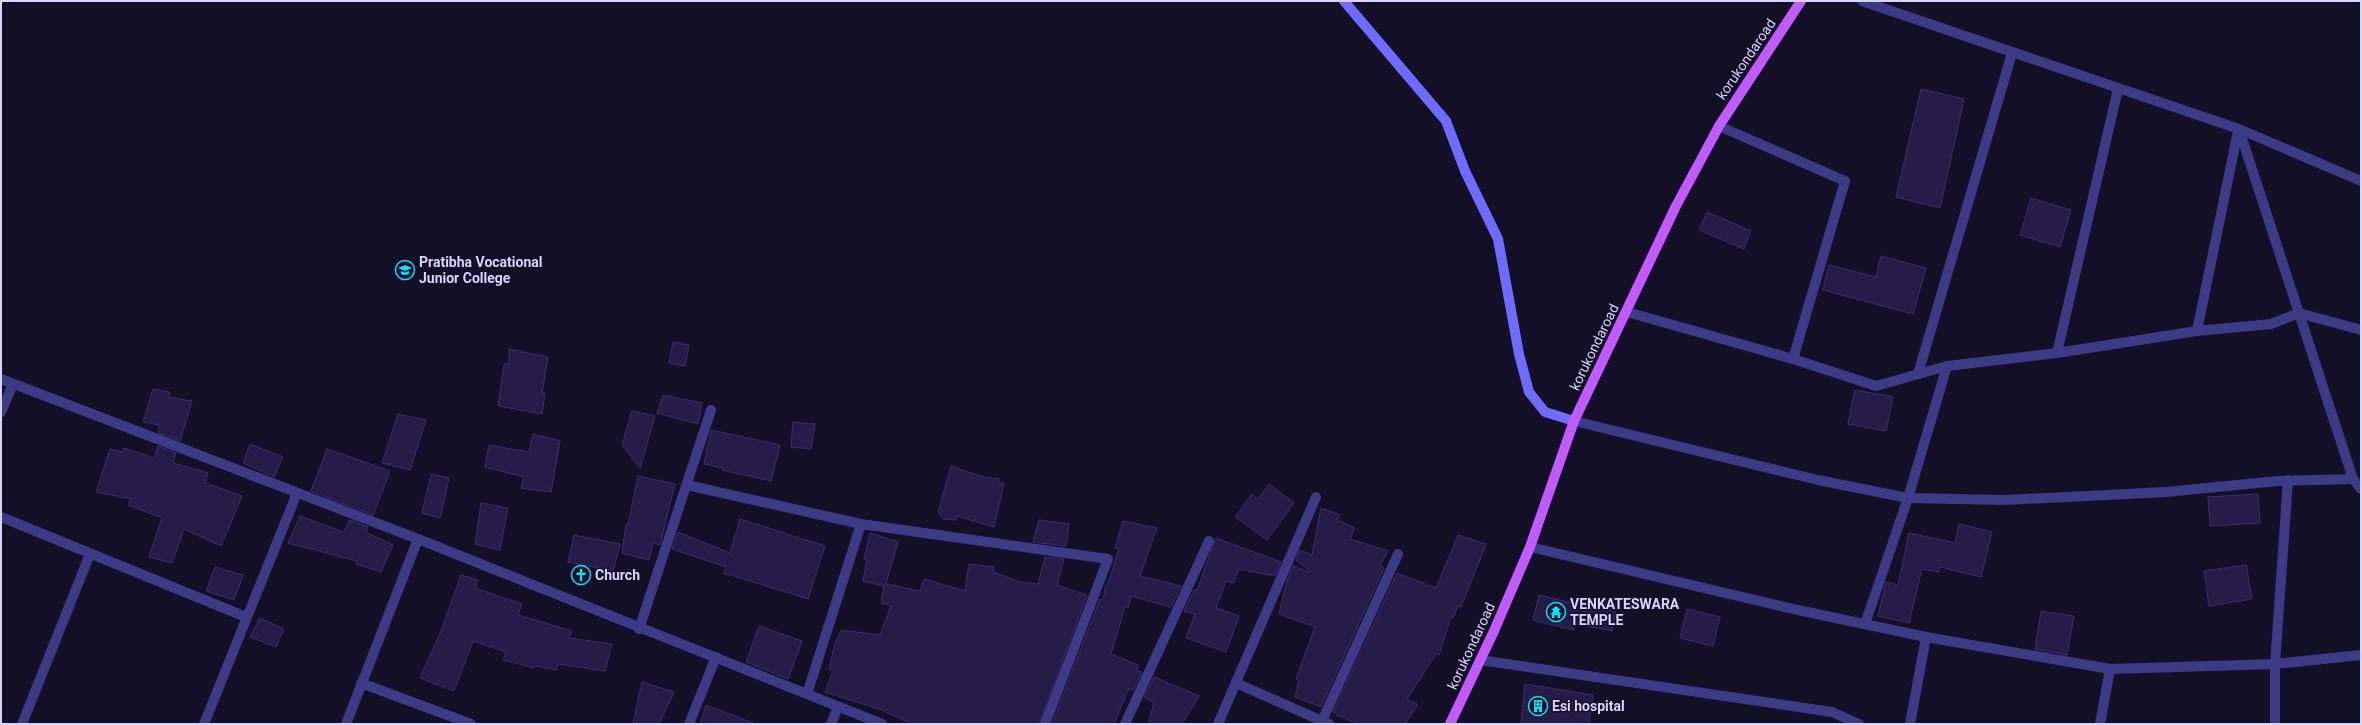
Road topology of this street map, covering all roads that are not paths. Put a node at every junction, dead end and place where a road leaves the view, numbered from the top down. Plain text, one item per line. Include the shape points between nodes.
1 (1344, 1) edge
2 (1801, 1) edge
3 (1862, 1) edge
4 (2012, 53) junction
5 (2118, 89) junction
6 (1719, 126) junction
7 (2239, 129) junction
8 (2361, 181) edge
9 (1626, 312) junction
10 (2299, 313) junction
11 (2361, 330) edge
12 (2197, 331) junction
13 (2058, 353) junction
14 (1793, 359) junction
15 (1947, 366) junction
16 (1918, 374) junction
17 (1, 379) edge
18 (13, 384) junction
19 (711, 410) dead end
20 (1, 412) edge
21 (1574, 421) junction
22 (2353, 479) junction
23 (2288, 480) junction
24 (687, 485) junction
25 (2361, 489) edge
26 (297, 493) junction
27 (1316, 497) dead end
28 (1908, 498) junction
29 (1, 517) edge
30 (861, 524) junction
31 (418, 540) junction
32 (1209, 541) dead end
33 (1530, 547) junction
34 (90, 554) junction
35 (1398, 554) dead end
36 (246, 617) junction
37 (1865, 624) junction
38 (639, 629) junction
39 (1926, 637) junction
40 (2361, 655) edge
41 (716, 657) junction
42 (1480, 660) junction
43 (2275, 664) junction
44 (2110, 669) junction
45 (361, 683) junction
46 (1236, 683) junction
47 (807, 694) junction
48 (838, 707) junction
49 (24, 723) edge
50 (1325, 723) edge
51 (204, 724) edge
52 (346, 724) edge
53 (471, 724) edge
54 (689, 724) edge
55 (831, 724) edge
56 (882, 724) edge
57 (1045, 724) edge
58 (1124, 724) edge
59 (1218, 724) edge
60 (1450, 724) edge
61 (1859, 724) edge
62 (1910, 724) edge
63 (2100, 724) edge
64 (2275, 724) edge

1 - 21 main road via 1446,121 1465,171 1498,239 1519,354 1529,392 1545,412
2 - 6 main road, korukondaroad
3 - 4 street
4 - 5 street
4 - 16 street
5 - 7 street
5 - 13 street
6 - 9 main road, korukondaroad via 1676,206
6 - 14 street via 1845,181
7 - 8 street
7 - 10 street
7 - 12 street
9 - 14 street
9 - 21 main road, korukondaroad
10 - 11 street
10 - 12 street via 2271,324
10 - 22 street
12 - 13 street
13 - 15 street
14 - 16 street via 1876,386
15 - 16 street
15 - 28 street
17 - 18 street
18 - 20 street
18 - 26 street
19 - 24 street
21 - 28 street via 1818,480
21 - 33 main road, korukondaroad
22 - 23 street
22 - 25 street
23 - 28 street via 2166,492 2005,500
23 - 43 street
24 - 30 street
24 - 38 street
26 - 31 street
26 - 36 street
27 - 46 street
28 - 37 street
29 - 34 street
30 - 47 street
30 - 57 street via 1108,559
31 - 38 street
31 - 45 street
32 - 58 street
33 - 37 street
33 - 42 main road, korukondaroad
34 - 36 street
34 - 49 street
35 - 50 street
36 - 51 street
37 - 39 street
38 - 41 street
39 - 44 street
39 - 62 street
40 - 43 street
41 - 47 street
41 - 54 street
42 - 60 main road, korukondaroad
42 - 61 street via 1832,712
43 - 44 street
43 - 64 street
44 - 63 street
45 - 52 street
45 - 53 street
46 - 50 street
46 - 59 street
47 - 48 street
48 - 55 street
48 - 56 street

